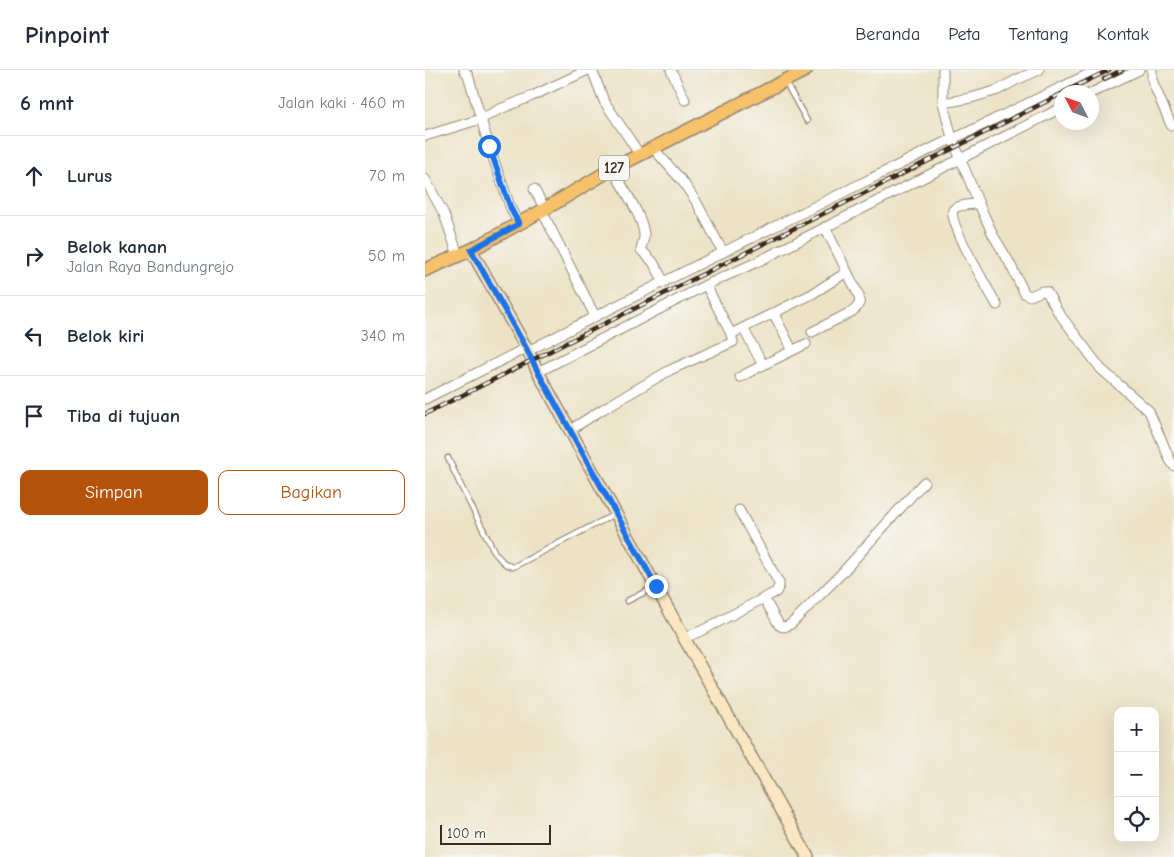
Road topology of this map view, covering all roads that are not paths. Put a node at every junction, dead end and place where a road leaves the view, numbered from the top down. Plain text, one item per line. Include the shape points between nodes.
1 (464, 70) edge
2 (587, 70) edge
3 (592, 70) edge
4 (671, 70) edge
5 (807, 70) edge
6 (943, 70) edge
7 (1039, 70) edge
8 (1097, 70) edge
9 (1139, 70) edge
10 (1152, 70) edge
11 (785, 81) junction
12 (1099, 89) edge
13 (685, 100) dead end
14 (943, 103) junction
15 (1054, 112) edge
16 (481, 118) junction
17 (807, 121) dead end
18 (1171, 125) dead end
19 (425, 136) edge
20 (952, 138) junction
21 (653, 148) junction
22 (640, 155) junction
23 (961, 159) junction
24 (612, 169) junction
25 (425, 179) edge
26 (534, 189) dead end
27 (979, 204) junction
28 (544, 210) junction
29 (519, 224) junction
30 (825, 227) junction
31 (471, 250) junction
32 (723, 252) junction
33 (458, 256) junction
34 (425, 270) edge
35 (847, 272) junction
36 (664, 282) junction
37 (707, 285) junction
38 (997, 305) dead end
39 (774, 314) junction
40 (595, 316) junction
41 (743, 328) junction
42 (812, 332) dead end
43 (731, 334) junction
44 (806, 344) dead end
45 (527, 350) junction
46 (792, 350) junction
47 (763, 365) junction
48 (538, 372) junction
49 (740, 377) dead end
50 (425, 399) edge
51 (570, 430) junction
52 (448, 458) dead end
53 (1174, 466) edge
54 (924, 482) dead end
55 (739, 510) dead end
56 (616, 514) junction
57 (656, 586) junction
58 (764, 598) junction
59 (627, 601) dead end
60 (684, 638) junction
61 (808, 857) edge

1 - 16 street
2 - 16 street
3 - 22 street via 604,101
4 - 13 street
5 - 11 main road, 127
6 - 14 street
7 - 14 street via 998,90
8 - 20 street
9 - 12 street
10 - 18 street via 1154,85
11 - 17 lane
11 - 21 main road, 127
14 - 20 street
15 - 23 street
16 - 19 street
16 - 29 street
20 - 23 street
20 - 32 street
21 - 22 main road, 127
21 - 32 street via 683,182
22 - 24 main road, 127
23 - 27 street
23 - 30 street
24 - 28 main road, 127
24 - 36 street via 642,223 644,239 641,250 653,262
25 - 33 street via 444,214
26 - 28 street
27 - 38 street via 955,208 953,218
27 - 53 street via 1025,294 1031,296 1047,292 1101,368 1149,411
28 - 29 main road, 127
28 - 40 street
29 - 31 main road, 127
30 - 35 street
30 - 37 street
31 - 33 main road, 127
31 - 45 main road
32 - 36 street
33 - 34 main road, 127
35 - 39 street
35 - 42 street via 859,296 858,306
36 - 40 street
37 - 43 street
37 - 48 street
39 - 41 street
39 - 46 street
40 - 45 street
41 - 43 street
41 - 47 street
43 - 51 street via 732,343 670,370
44 - 46 street
45 - 48 main road
45 - 50 street
46 - 47 street
47 - 49 street
48 - 51 main road
51 - 56 main road
52 - 56 lane via 495,554 507,565 519,564
54 - 58 street via 791,624 782,627
55 - 58 street via 779,583 776,592
56 - 57 main road
57 - 59 lane
57 - 60 main road
58 - 60 street
60 - 61 main road

